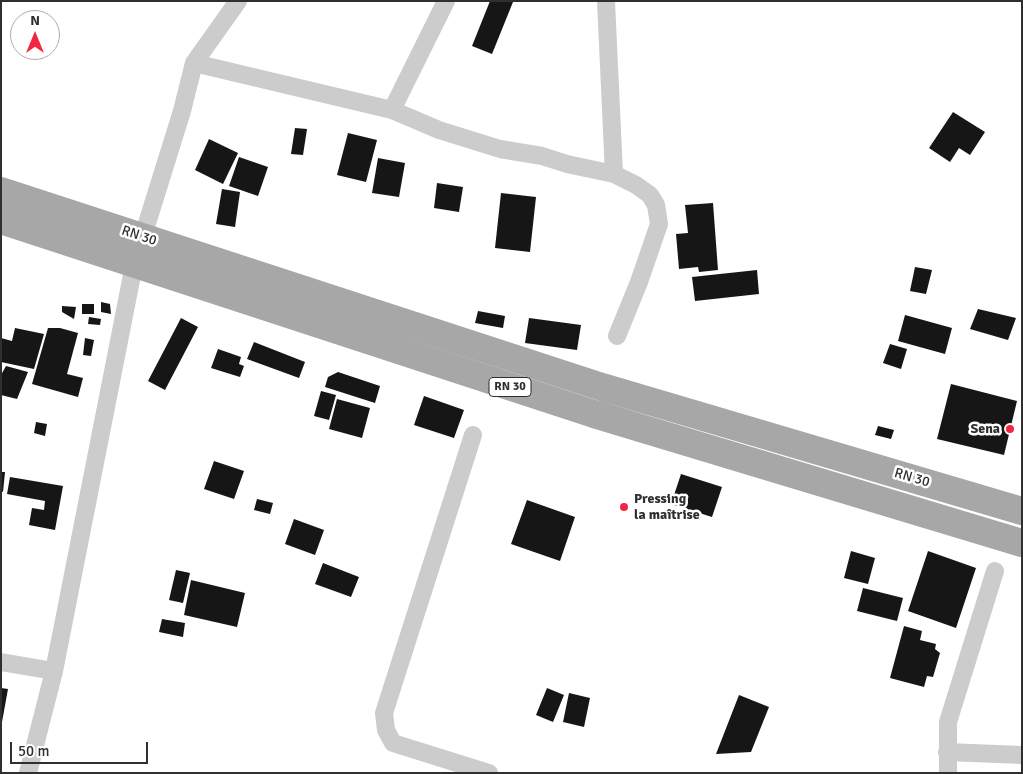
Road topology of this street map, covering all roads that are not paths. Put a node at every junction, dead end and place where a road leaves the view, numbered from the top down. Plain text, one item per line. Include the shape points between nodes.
1 (238, 1) edge
2 (446, 1) edge
3 (606, 1) edge
4 (194, 63) junction
5 (392, 110) junction
6 (614, 174) junction
7 (1, 191) edge
8 (1, 220) edge
9 (143, 238) junction
10 (134, 265) junction
11 (617, 336) dead end
12 (473, 435) dead end
13 (1022, 511) edge
14 (1022, 543) edge
15 (995, 571) dead end
16 (1, 662) edge
17 (54, 671) junction
18 (948, 752) junction
19 (1022, 755) edge
20 (28, 773) edge
21 (489, 773) edge
22 (948, 773) edge

1 - 4 street
2 - 5 street
3 - 6 street
4 - 5 street
4 - 9 street
5 - 6 street via 439,130 500,149
6 - 11 street via 650,195 656,205 659,224 640,282
7 - 9 main road, RN 30 / RN 30
8 - 10 main road, RN 30
9 - 10 street
9 - 13 main road, RN 30 / RN 30 via 602,387
10 - 14 main road, RN 30 via 594,414
10 - 17 street
12 - 21 street via 384,713 386,730 393,743
15 - 18 street via 948,722
16 - 17 street
17 - 20 street
18 - 19 street
18 - 22 street

